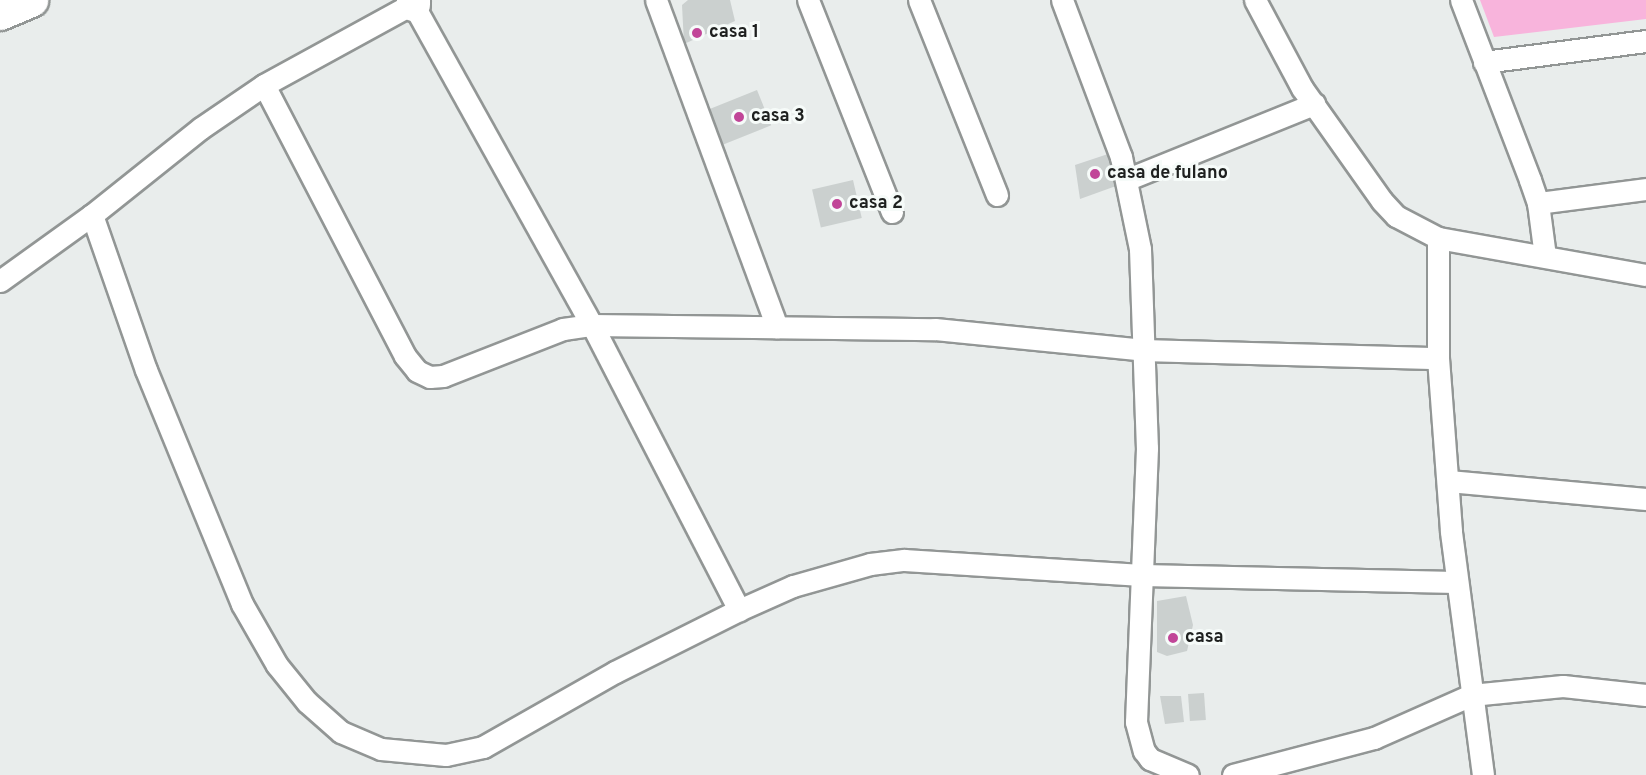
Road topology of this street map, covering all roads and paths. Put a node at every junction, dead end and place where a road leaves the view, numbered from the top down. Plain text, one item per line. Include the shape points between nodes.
1 (31, 0) edge
2 (656, 0) edge
3 (808, 0) edge
4 (918, 0) edge
5 (1062, 0) edge
6 (1255, 0) edge
7 (1461, 0) edge
8 (415, 1) edge
9 (0, 13) edge
10 (1646, 41) edge
11 (1484, 62) junction
12 (264, 85) junction
13 (1314, 104) junction
14 (1128, 179) junction
15 (1646, 189) edge
16 (997, 195) dead end
17 (1538, 203) junction
18 (892, 212) dead end
19 (92, 215) junction
20 (1438, 238) junction
21 (1545, 256) junction
22 (1646, 274) edge
23 (0, 281) edge
24 (592, 324) junction
25 (777, 327) junction
26 (1144, 350) junction
27 (1438, 358) junction
28 (1448, 481) junction
29 (1646, 499) edge
30 (1142, 575) junction
31 (1456, 582) junction
32 (739, 610) junction
33 (1646, 695) edge
34 (1471, 696) junction
35 (1188, 775) edge
36 (1233, 775) edge
37 (1483, 775) edge

1 - 9 highway
2 - 25 street
3 - 18 street
4 - 16 street
5 - 14 street
6 - 13 street
7 - 11 street
8 - 12 street
8 - 24 street
10 - 11 street
11 - 17 street
12 - 19 street via 201,128
12 - 24 street via 405,356 417,371 438,378 563,329
13 - 14 street
13 - 20 street via 1382,201 1408,224
14 - 26 street via 1140,249
15 - 17 street
17 - 21 street
19 - 23 street
19 - 32 street via 146,370 242,604 277,666 307,702 341,732 381,749 415,754 446,755 483,747 615,672
20 - 21 street
20 - 27 street
21 - 22 street
24 - 25 street
24 - 32 street
25 - 26 street via 935,330
26 - 27 street
26 - 30 street via 1147,448
27 - 28 street
28 - 29 street
28 - 31 street
30 - 31 street
30 - 32 street via 904,560 842,570
30 - 35 street via 1136,683 1139,739 1144,751 1158,764
31 - 34 street
33 - 34 street via 1563,686
34 - 36 street via 1374,738
34 - 37 street

